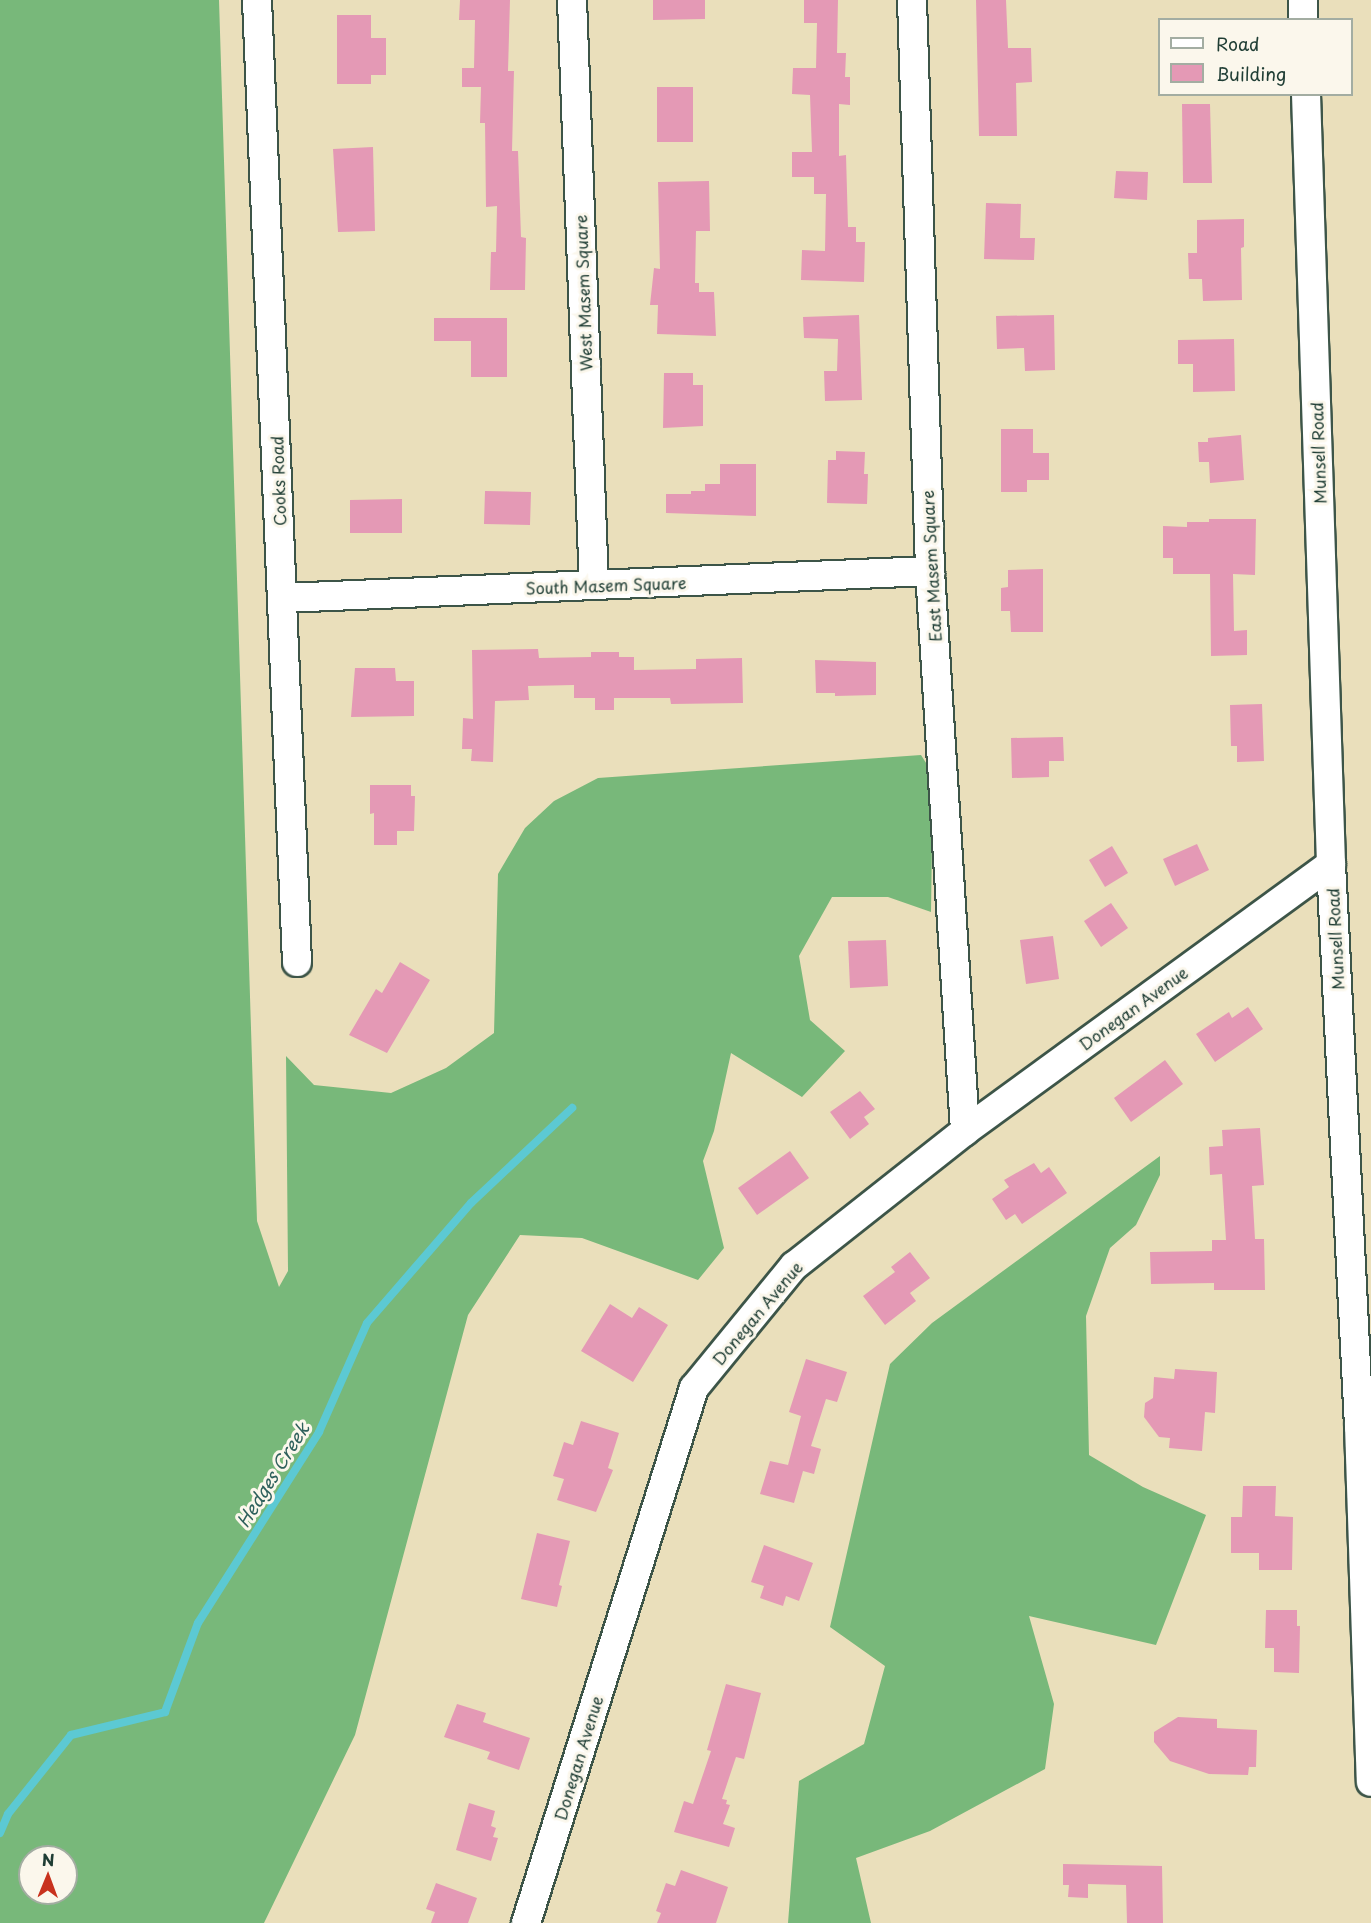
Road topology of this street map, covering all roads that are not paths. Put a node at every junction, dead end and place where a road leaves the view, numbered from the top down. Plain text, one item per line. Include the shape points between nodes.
1 (257, 0) edge
2 (573, 0) edge
3 (912, 0) edge
4 (1303, 0) edge
5 (1304, 18) edge
6 (1306, 96) edge
7 (930, 571) junction
8 (594, 585) junction
9 (283, 598) junction
10 (1331, 864) junction
11 (297, 962) dead end
12 (965, 1131) junction
13 (1371, 1782) edge
14 (526, 1923) edge

1 - 9 street, Cooks Road
2 - 8 street, West Masem Square
3 - 7 street, East Masem Square
4 - 5 street
6 - 10 street, Munsell Road
7 - 8 street, South Masem Square
7 - 12 street, East Masem Square
8 - 9 street, South Masem Square
9 - 11 street, Cooks Road
10 - 12 street, Donegan Avenue
10 - 13 street, Munsell Road via 1359,1426
12 - 14 street, Donegan Avenue via 794,1266 694,1388

